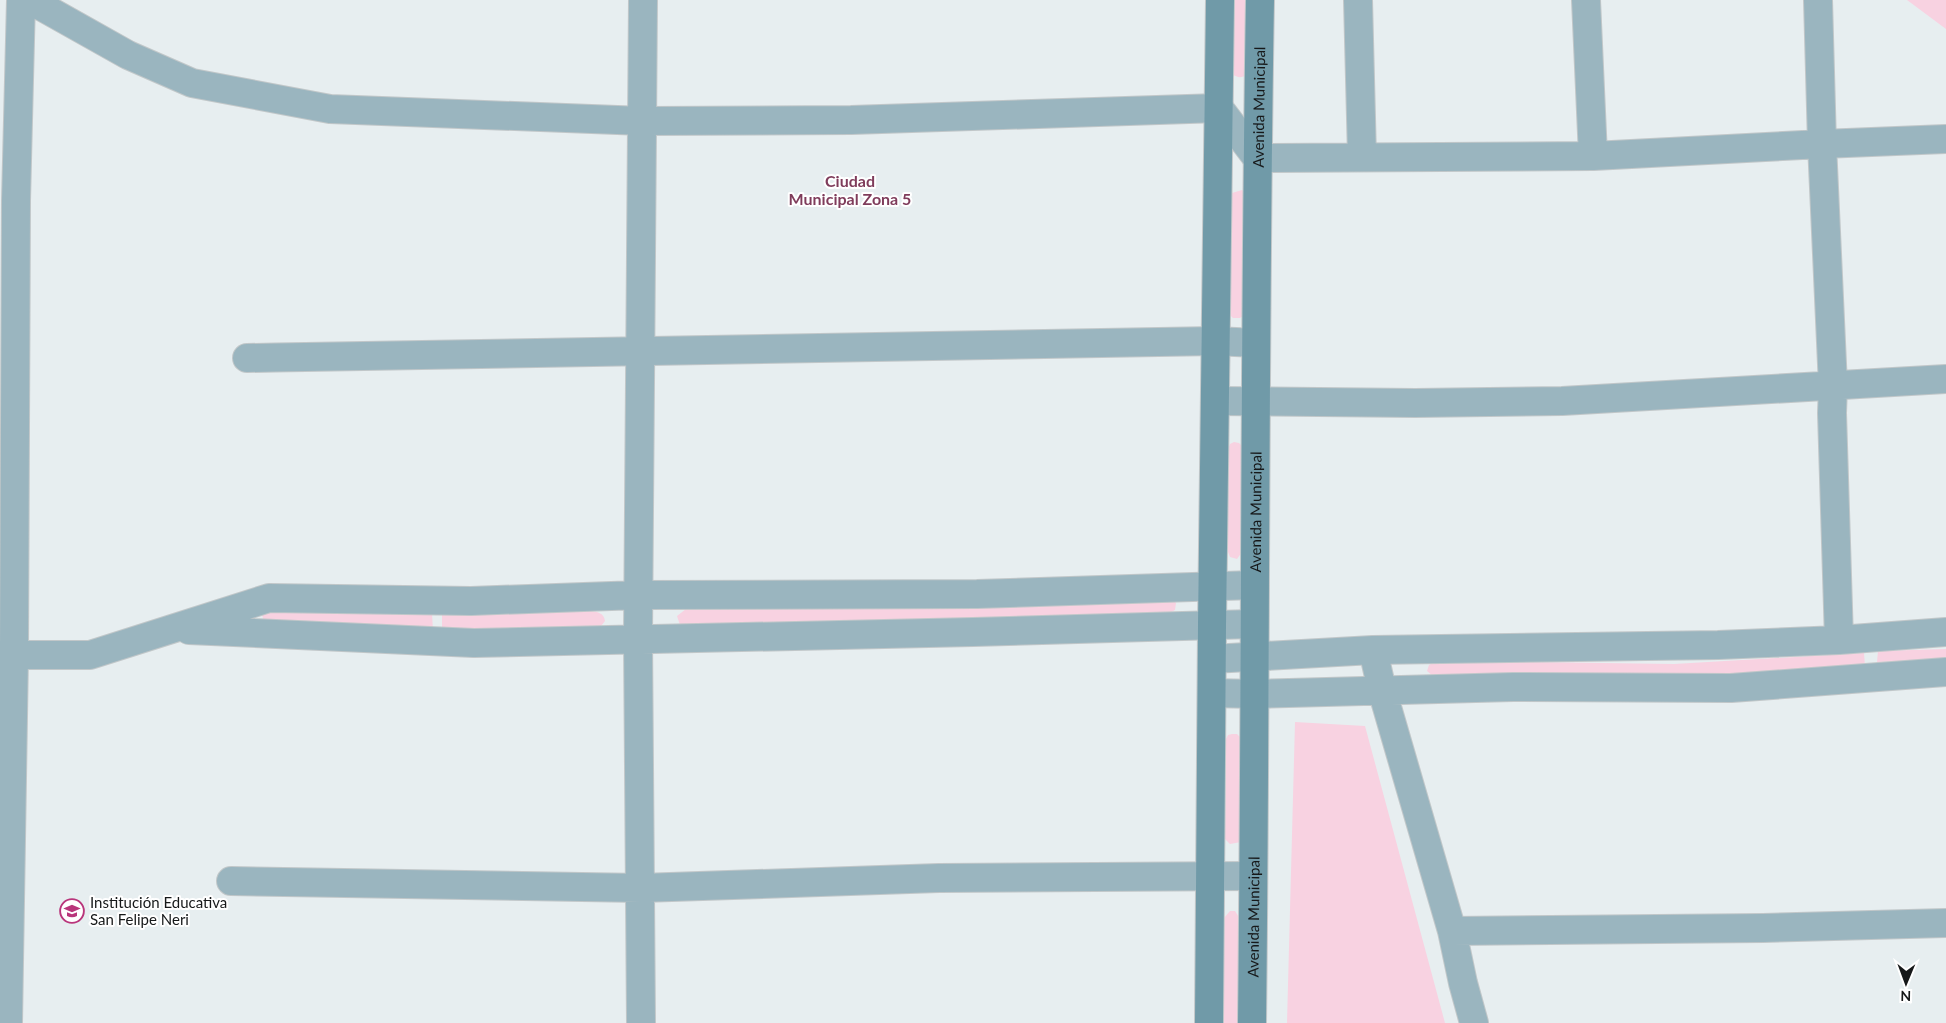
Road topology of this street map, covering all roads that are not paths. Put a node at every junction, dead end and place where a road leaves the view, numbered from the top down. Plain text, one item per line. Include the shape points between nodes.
1 (21, 0) edge
2 (30, 0) edge
3 (643, 0) edge
4 (1220, 0) edge
5 (1260, 0) edge
6 (1358, 0) edge
7 (1586, 0) edge
8 (1818, 0) edge
9 (1219, 108) junction
10 (644, 121) junction
11 (1940, 137) edge
12 (1822, 144) junction
13 (1593, 156) junction
14 (1362, 157) junction
15 (1257, 158) junction
16 (8, 201) edge
17 (1215, 341) junction
18 (1256, 343) junction
19 (641, 352) junction
20 (247, 358) dead end
21 (1946, 379) edge
22 (1833, 386) junction
23 (1216, 401) junction
24 (1255, 401) junction
25 (8, 429) edge
26 (1254, 585) junction
27 (1212, 586) junction
28 (639, 595) junction
29 (1254, 624) junction
30 (1212, 625) junction
31 (172, 629) junction
32 (1946, 632) edge
33 (638, 638) junction
34 (1839, 640) junction
35 (1373, 650) junction
36 (7, 655) edge
37 (1255, 657) junction
38 (1212, 659) junction
39 (1946, 672) edge
40 (1382, 690) junction
41 (1212, 693) junction
42 (1255, 694) junction
43 (1211, 875) junction
44 (1254, 876) junction
45 (231, 881) dead end
46 (641, 888) junction
47 (1946, 923) edge
48 (1452, 932) junction
49 (8, 1023) edge
50 (641, 1023) edge
51 (1209, 1023) edge
52 (1252, 1023) edge
53 (1474, 1023) edge

1 - 16 street
2 - 10 street via 128,55 192,83 255,96 330,109
3 - 10 street
4 - 9 street
5 - 15 street, Avenida Municipal
6 - 14 street
7 - 13 street
8 - 12 street
9 - 10 street via 851,120
9 - 15 street
9 - 17 street
10 - 19 street
11 - 12 street
12 - 13 street
12 - 22 street
13 - 14 street
14 - 15 street
15 - 18 street, Avenida Municipal
16 - 25 street
17 - 18 street
17 - 19 street
17 - 23 street
18 - 24 street, Avenida Municipal
19 - 20 street
19 - 28 street
21 - 22 street
22 - 24 street via 1562,401
22 - 34 street
23 - 24 street
23 - 27 street
24 - 26 street, Avenida Municipal
25 - 36 street
26 - 27 street
26 - 29 street, Avenida Municipal
27 - 28 street via 977,594
27 - 30 street
28 - 31 street via 471,601 269,598
28 - 33 street
29 - 30 street
29 - 37 street, Avenida Municipal
30 - 33 street
30 - 38 street
31 - 33 street via 474,642
31 - 36 street via 90,655
32 - 34 street
33 - 46 street
34 - 35 street via 1718,646
35 - 37 street
35 - 40 street
36 - 49 street
37 - 38 street
37 - 42 street, Avenida Municipal
38 - 41 street
39 - 40 street via 1731,688
40 - 42 street
40 - 48 street
41 - 42 street
41 - 43 street
42 - 44 street, Avenida Municipal
43 - 44 street
43 - 46 street via 939,878
43 - 51 street
44 - 52 street, Avenida Municipal
45 - 46 street
46 - 50 street
47 - 48 street
48 - 53 street

